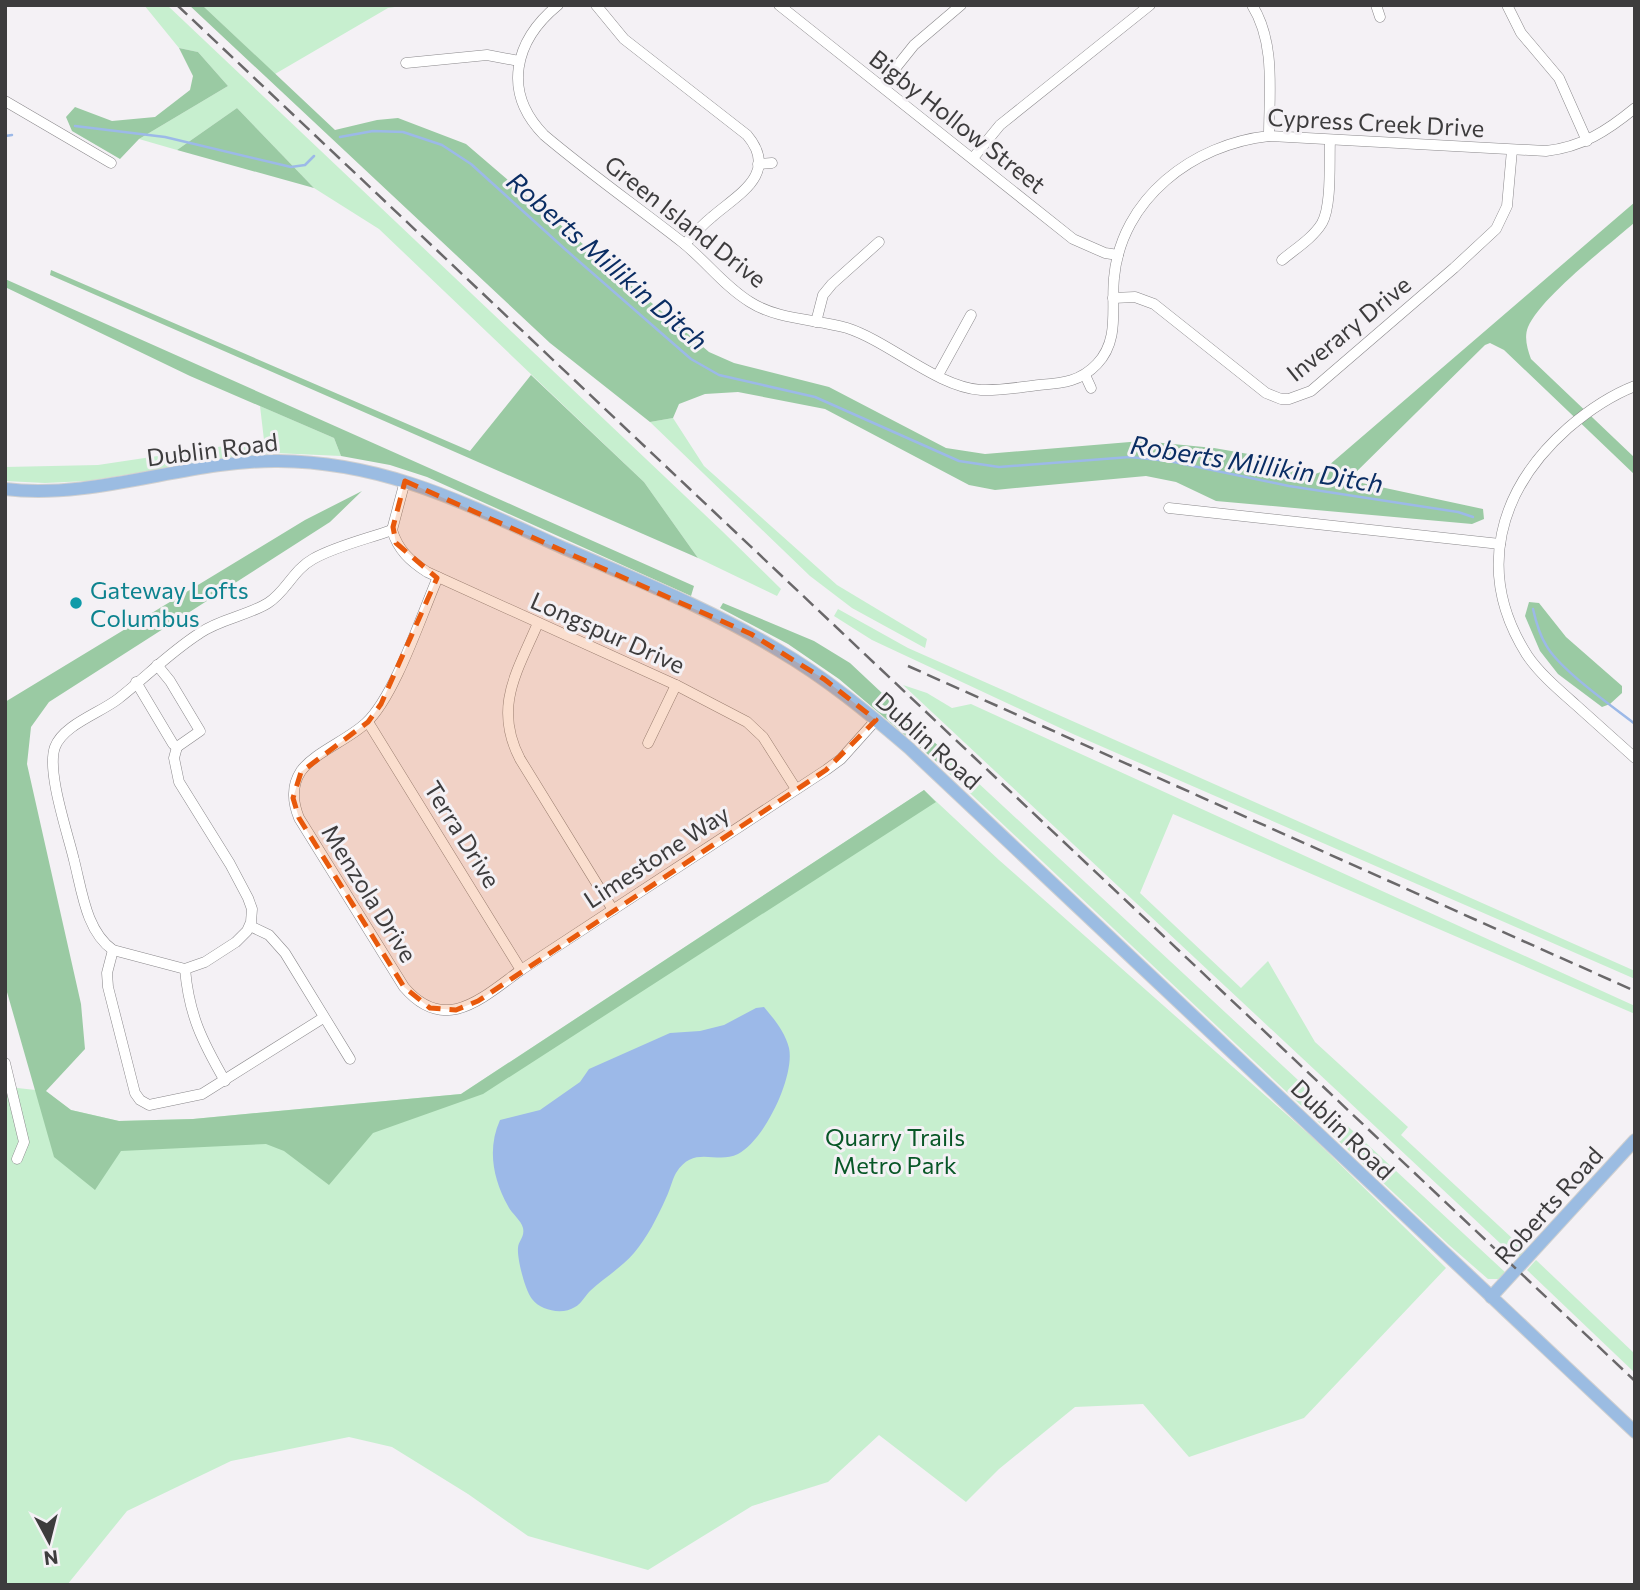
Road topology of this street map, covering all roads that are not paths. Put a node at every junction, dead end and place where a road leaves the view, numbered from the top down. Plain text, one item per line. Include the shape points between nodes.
1 (558, 5) edge
2 (596, 5) edge
3 (779, 5) edge
4 (961, 5) edge
5 (1150, 5) edge
6 (1252, 5) edge
7 (1376, 5) edge
8 (1507, 5) edge
9 (1380, 17) dead end
10 (519, 61) junction
11 (406, 63) dead end
12 (882, 85) junction
13 (5, 101) edge
14 (1635, 108) edge
15 (1269, 136) junction
16 (1329, 140) junction
17 (1587, 141) junction
18 (1512, 150) junction
19 (973, 158) junction
20 (111, 163) dead end
21 (772, 163) dead end
22 (758, 164) junction
23 (879, 242) dead end
24 (685, 244) junction
25 (1118, 255) junction
26 (1282, 261) dead end
27 (1113, 298) junction
28 (971, 315) dead end
29 (816, 322) junction
30 (938, 375) junction
31 (1085, 375) junction
32 (1635, 386) edge
33 (1091, 388) dead end
34 (405, 481) junction
35 (5, 489) edge
36 (1169, 508) dead end
37 (392, 530) junction
38 (1500, 544) junction
39 (438, 577) junction
40 (538, 624) junction
41 (157, 665) junction
42 (136, 682) junction
43 (676, 685) junction
44 (876, 720) junction
45 (368, 722) junction
46 (648, 743) dead end
47 (177, 747) junction
48 (1635, 758) edge
49 (796, 789) junction
50 (613, 909) junction
51 (250, 926) junction
52 (113, 950) junction
53 (185, 969) junction
54 (521, 970) junction
55 (448, 1011) joint
56 (323, 1018) junction
57 (350, 1059) dead end
58 (5, 1063) edge
59 (225, 1081) junction
60 (1635, 1140) edge
61 (17, 1158) dead end
62 (1491, 1297) junction
63 (1635, 1432) edge

1 - 10 street via 533,30
2 - 22 street via 624,39 747,135 757,150
3 - 12 street, Bigby Hollow Street
4 - 12 street via 914,45
5 - 19 street via 1000,125
6 - 15 street via 1269,60
7 - 9 street
8 - 17 street via 1521,33 1559,78
10 - 11 street via 487,55
10 - 24 street, Green Island Drive via 519,89 535,125
12 - 19 street, Bigby Hollow Street
13 - 20 street
14 - 17 street, Cypress Creek Drive
15 - 16 street, Cypress Creek Drive
15 - 25 street, Cypress Creek Drive via 1228,144 1181,166 1151,194
16 - 18 street, Cypress Creek Drive
16 - 26 street via 1323,221
17 - 18 street, Cypress Creek Drive via 1563,149
18 - 27 street, Inverary Drive via 1507,206 1496,229 1346,362 1297,398 1280,399 1266,393 1154,304 1135,297
19 - 25 street, Bigby Hollow Street via 1073,239
21 - 22 street
22 - 24 street via 756,176 740,197 710,217
23 - 29 street via 823,295
24 - 29 street, Green Island Drive via 751,304
25 - 27 street, Cypress Creek Drive
27 - 31 street, Cypress Creek Drive via 1109,347
28 - 30 street
29 - 30 street, Green Island Drive via 846,328
30 - 31 street, Green Island Drive via 959,386 982,390 1065,382
31 - 33 street
32 - 38 street via 1588,411 1537,459 1513,498
34 - 35 main road, Dublin Road via 350,467 274,461 62,490
34 - 37 street
34 - 44 main road, Dublin Road via 751,634 824,679
36 - 38 street
37 - 39 street, Longspur Drive via 401,551
37 - 41 street via 315,558 269,603 202,631
38 - 48 street via 1505,608 1529,657
39 - 40 street, Longspur Drive
39 - 45 street via 392,684
40 - 43 street, Longspur Drive
40 - 50 street via 510,688 508,732
41 - 42 street
41 - 47 street via 200,731
42 - 47 street
42 - 52 street via 60,737 52,766 90,920 103,943
43 - 46 street
43 - 49 street, Longspur Drive via 756,730
44 - 49 street, Limestone Way via 841,759
44 - 62 main road, Dublin Road
45 - 54 street, Terra Drive
45 - 55 street, Menzola Drive via 301,772 293,799 299,818 404,987 423,1004
47 - 51 street via 174,758 179,782 248,898
49 - 50 street, Limestone Way
50 - 54 street, Limestone Way
51 - 53 street via 222,952
51 - 56 street via 269,935 285,953
52 - 53 street
52 - 59 street via 108,987 140,1101 158,1105 202,1094
53 - 59 street via 198,1032
54 - 55 street, Limestone Way via 478,1001
56 - 57 street
56 - 59 street
58 - 61 street via 24,1142
60 - 62 main road, Roberts Road
62 - 63 main road, Dublin Road

